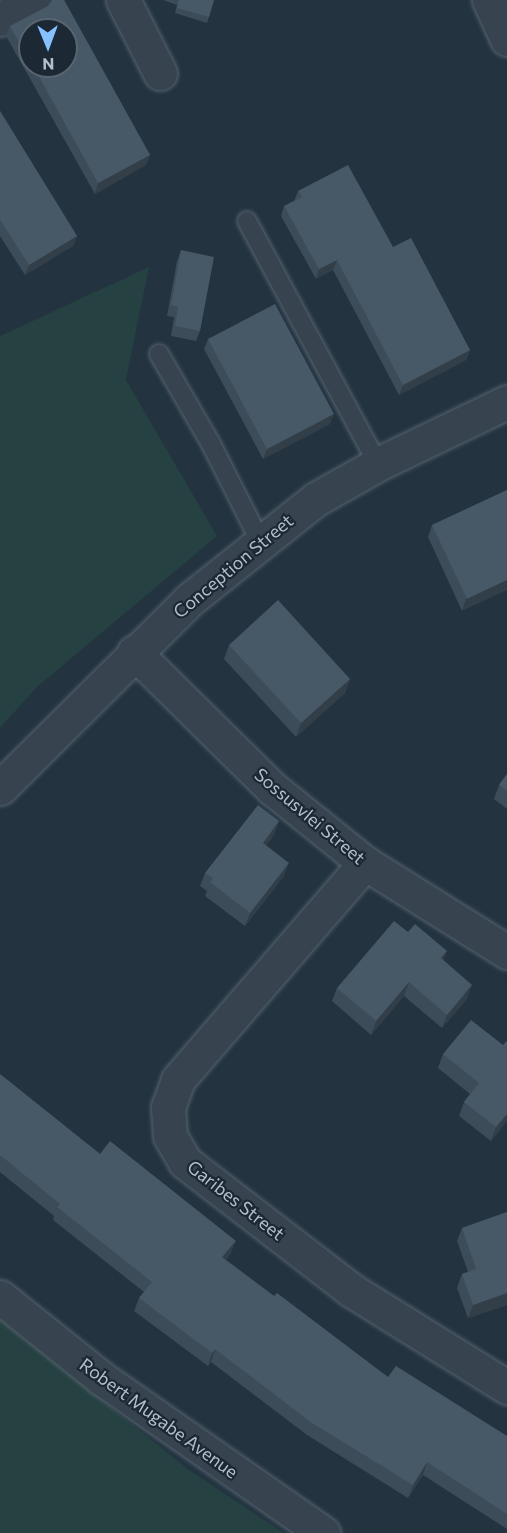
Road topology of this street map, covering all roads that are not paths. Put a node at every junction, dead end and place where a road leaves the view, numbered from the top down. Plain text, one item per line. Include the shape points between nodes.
1 (35, 0) edge
2 (123, 0) edge
3 (489, 0) edge
4 (0, 19) edge
5 (507, 39) edge
6 (160, 73) dead end
7 (247, 221) dead end
8 (159, 354) dead end
9 (507, 402) edge
10 (378, 464) junction
11 (260, 541) junction
12 (134, 652) junction
13 (0, 788) edge
14 (365, 863) junction
15 (507, 952) edge
16 (0, 1297) edge
17 (507, 1387) edge
18 (323, 1533) edge

1 - 4 street
2 - 6 street
3 - 5 street
7 - 10 lane
8 - 11 lane
9 - 10 street, Conception Street
10 - 11 street, Conception Street via 316,499
11 - 12 street, Conception Street
12 - 13 street, Conception Street
12 - 14 street, Sossusvlei Street via 273,789
14 - 15 street, Sossusvlei Street
14 - 17 street, Garibes Street via 178,1080 168,1107 170,1136 185,1162 351,1290
16 - 18 street, Robert Mugabe Avenue via 101,1378

